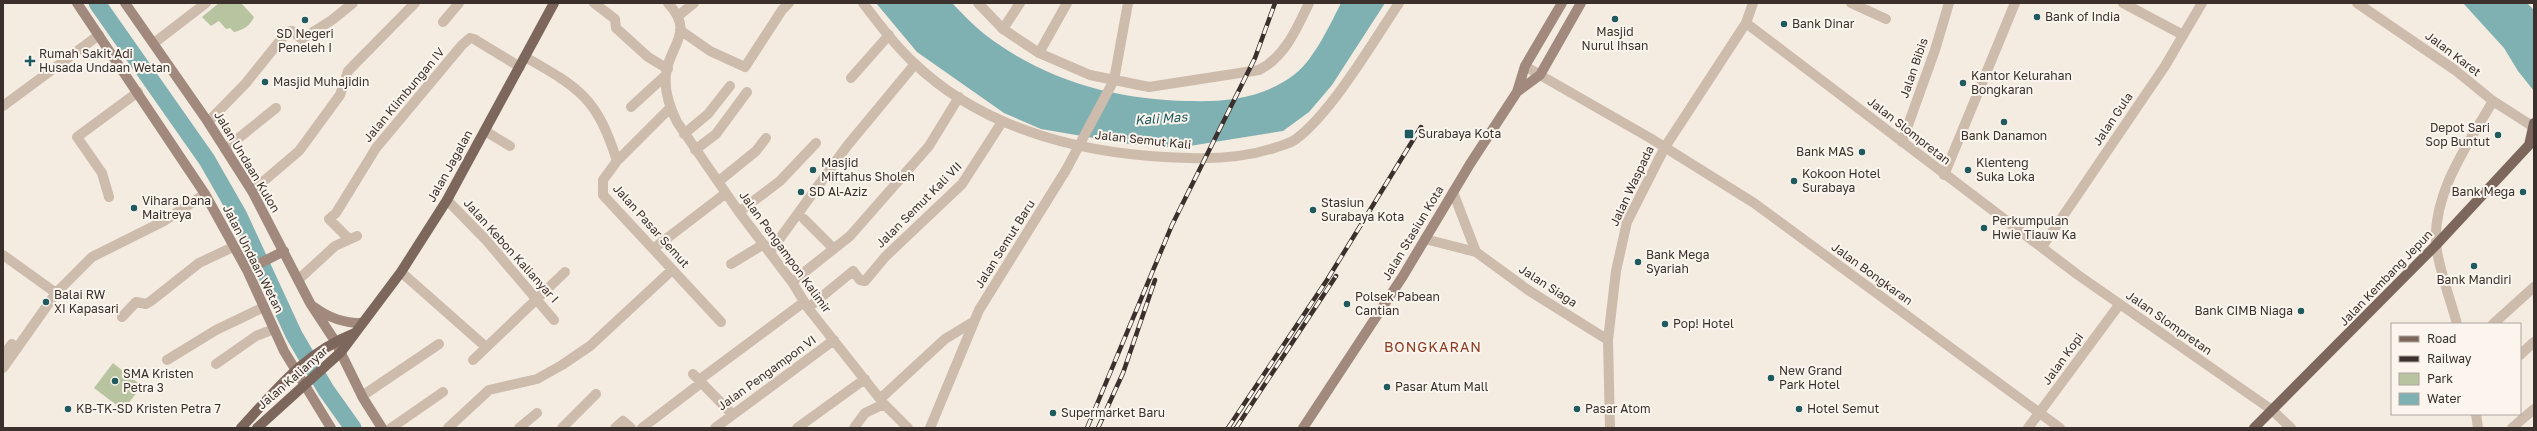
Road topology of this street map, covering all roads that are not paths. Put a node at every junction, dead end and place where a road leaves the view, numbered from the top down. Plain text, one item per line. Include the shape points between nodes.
1 (77, 3) edge
2 (125, 3) edge
3 (206, 3) edge
4 (353, 3) edge
5 (415, 3) edge
6 (459, 3) edge
7 (554, 3) edge
8 (594, 3) edge
9 (694, 3) edge
10 (789, 3) edge
11 (863, 3) edge
12 (978, 3) edge
13 (1020, 3) edge
14 (1067, 3) edge
15 (1128, 3) edge
16 (1309, 3) edge
17 (1399, 3) edge
18 (1562, 3) edge
19 (1581, 3) edge
20 (1753, 3) edge
21 (1851, 3) edge
22 (1949, 3) edge
23 (2015, 3) edge
24 (2123, 3) edge
25 (2202, 3) edge
26 (2357, 3) edge
27 (675, 8) edge
28 (1886, 19) dead end
29 (443, 22) dead end
30 (1746, 23) junction
31 (1004, 29) junction
32 (680, 30) junction
33 (99, 35) junction
34 (889, 35) junction
35 (2183, 35) junction
36 (154, 43) junction
37 (1039, 53) junction
38 (525, 57) junction
39 (915, 64) junction
40 (1525, 66) junction
41 (520, 67) junction
42 (667, 72) junction
43 (1540, 75) junction
44 (851, 78) dead end
45 (1114, 80) junction
46 (730, 86) dead end
47 (138, 92) junction
48 (747, 92) dead end
49 (1517, 92) junction
50 (959, 98) junction
51 (2492, 101) junction
52 (3, 106) edge
53 (631, 107) dead end
54 (276, 108) dead end
55 (670, 108) junction
56 (208, 122) junction
57 (1002, 122) junction
58 (2533, 124) edge
59 (485, 131) junction
60 (684, 134) junction
61 (766, 138) dead end
62 (1902, 142) junction
63 (816, 143) dead end
64 (2532, 144) edge
65 (510, 146) dead end
66 (1080, 146) junction
67 (1665, 147) junction
68 (225, 149) junction
69 (694, 150) junction
70 (617, 161) junction
71 (1944, 175) junction
72 (719, 181) junction
73 (252, 191) junction
74 (1453, 192) junction
75 (726, 193) junction
76 (205, 194) junction
77 (109, 197) dead end
78 (447, 200) junction
79 (739, 212) junction
80 (804, 220) dead end
81 (1426, 239) junction
82 (2436, 245) junction
83 (233, 247) junction
84 (2042, 247) junction
85 (767, 248) junction
86 (653, 249) junction
87 (834, 249) junction
88 (1476, 252) junction
89 (281, 253) junction
90 (3, 256) edge
91 (731, 264) dead end
92 (252, 268) junction
93 (672, 270) junction
94 (401, 272) junction
95 (565, 272) dead end
96 (298, 280) junction
97 (792, 282) junction
98 (2534, 288) edge
99 (56, 293) junction
100 (536, 298) junction
101 (310, 303) junction
102 (806, 305) junction
103 (2119, 305) junction
104 (264, 306) junction
105 (122, 317) dead end
106 (554, 320) dead end
107 (721, 322) dead end
108 (973, 322) junction
109 (362, 323) junction
110 (2457, 323) edge
111 (2494, 323) edge
112 (274, 329) junction
113 (355, 333) junction
114 (834, 340) junction
115 (1608, 340) junction
116 (335, 341) junction
117 (2534, 342) edge
118 (12, 344) dead end
119 (439, 344) dead end
120 (486, 347) junction
121 (341, 352) junction
122 (2521, 353) edge
123 (3, 355) edge
124 (167, 360) dead end
125 (473, 360) dead end
126 (216, 364) dead end
127 (298, 366) junction
128 (3, 368) edge
129 (698, 379) junction
130 (865, 379) junction
131 (303, 386) junction
132 (443, 392) dead end
133 (596, 394) dead end
134 (362, 396) junction
135 (882, 401) junction
136 (2272, 410) junction
137 (2534, 410) edge
138 (537, 413) dead end
139 (2040, 413) junction
140 (732, 414) junction
141 (2476, 415) edge
142 (615, 427) edge
143 (242, 428) edge
144 (257, 428) edge
145 (331, 428) edge
146 (382, 428) edge
147 (391, 428) edge
148 (448, 428) edge
149 (519, 428) edge
150 (562, 428) edge
151 (631, 428) edge
152 (642, 428) edge
153 (715, 428) edge
154 (797, 428) edge
155 (854, 428) edge
156 (908, 428) edge
157 (930, 428) edge
158 (1303, 428) edge
159 (1610, 428) edge
160 (2028, 428) edge
161 (2060, 428) edge
162 (2254, 428) edge
163 (2292, 428) edge
164 (2478, 428) edge
165 (2512, 428) edge

1 - 33 main road, Jalan Undaan Wetan
2 - 36 main road, Jalan Undaan Kulon
3 - 36 street
4 - 56 street via 332,20 301,39 292,31 288,32
5 - 73 street via 348,71 340,95 299,151
6 - 29 street
7 - 38 main road, Jalan Jagalan
8 - 42 street via 615,18 616,28
9 - 27 street
10 - 32 street via 747,65 740,66 710,51
11 - 34 street, Jalan Semut Kali
12 - 31 street
13 - 31 street
14 - 37 street
15 - 45 street, Jalan Semut Baru
16 - 45 street via 1285,47 1267,66 1259,70 1149,87
17 - 66 street, Jalan Semut Kali via 1324,112 1295,140 1258,154 1224,159 1169,158
18 - 40 main road, Jalan Stasiun Kota
19 - 43 main road, Jalan Stasiun Kota
20 - 30 street, Jalan Waspada
21 - 28 street
22 - 62 street, Jalan Bibis
23 - 71 street
24 - 35 street
25 - 35 street, Jalan Gula
26 - 51 street, Jalan Karet via 2455,70
27 - 32 street, Jalan Pengampon Kalimir
30 - 62 street, Jalan Slompretan
30 - 67 street, Jalan Waspada
31 - 37 street
32 - 42 street, Jalan Pengampon Kalimir via 680,40
33 - 47 main road, Jalan Undaan Wetan
33 - 52 street
34 - 39 street, Jalan Semut Kali
34 - 44 street
35 - 84 street, Jalan Gula via 2165,66
36 - 56 main road, Jalan Undaan Kulon
37 - 45 street via 1090,75
38 - 41 main road, Jalan Jagalan
38 - 70 street via 561,77 582,93 596,110
39 - 50 street, Jalan Semut Kali
39 - 85 street
40 - 43 street, Jalan Bongkaran
40 - 49 main road, Jalan Stasiun Kota
41 - 59 main road, Jalan Jagalan
41 - 96 street, Jalan Klimbungan IV via 474,39 466,41 376,148 336,213 329,219 353,237 335,246
42 - 53 street
42 - 55 street, Jalan Pengampon Kalimir
43 - 49 main road, Jalan Stasiun Kota
43 - 67 street, Jalan Bongkaran
45 - 66 street, Jalan Semut Baru
46 - 60 street via 708,114
47 - 76 main road, Jalan Undaan Wetan
47 - 77 street via 77,137 102,173
48 - 69 street via 716,134
49 - 74 main road, Jalan Stasiun Kota
50 - 57 street, Jalan Semut Kali
50 - 87 street via 930,146 850,236
51 - 58 street, Jalan Karet
51 - 82 street via 2450,178 2437,217
54 - 68 street
55 - 60 street, Jalan Pengampon Kalimir
55 - 70 street, Jalan Pasar Semut
56 - 68 main road, Jalan Undaan Kulon
57 - 66 street, Jalan Semut Kali
57 - 102 street, Jalan Semut Kali VII via 962,184 862,281 853,271
58 - 64 main road, Jalan Kembang Jepun
59 - 65 street
59 - 78 main road, Jalan Jagalan
60 - 69 street, Jalan Pengampon Kalimir
61 - 72 street via 748,159
62 - 71 street, Jalan Slompretan
63 - 79 street via 780,181
64 - 82 main road, Jalan Kembang Jepun
66 - 108 street, Jalan Semut Baru
67 - 115 street, Jalan Waspada via 1624,231 1616,270
67 - 139 street, Jalan Bongkaran via 1771,215
68 - 73 main road, Jalan Undaan Kulon
69 - 72 street, Jalan Pengampon Kalimir
70 - 86 street, Jalan Pasar Semut via 603,180 603,195
71 - 84 street, Jalan Slompretan
72 - 75 street, Jalan Pengampon Kalimir
73 - 89 main road, Jalan Undaan Kulon
74 - 81 main road, Jalan Stasiun Kota
74 - 88 street
75 - 79 street, Jalan Pengampon Kalimir
75 - 86 street
76 - 83 main road, Jalan Undaan Wetan
76 - 99 street via 131,239 100,251
78 - 94 main road, Jalan Jagalan
78 - 100 street, Jalan Kebon Kalianyar I
79 - 85 street, Jalan Pengampon Kalimir
80 - 87 street
81 - 88 street, Jalan Siaga
81 - 158 main road, Jalan Stasiun Kota
82 - 110 street
82 - 136 main road, Jalan Kembang Jepun
83 - 92 main road, Jalan Undaan Wetan
83 - 105 street via 199,263 146,304 136,302
84 - 103 street, Jalan Slompretan
85 - 91 street
85 - 97 street, Jalan Pengampon Kalimir
86 - 93 street, Jalan Pasar Semut
87 - 97 street
88 - 115 street, Jalan Siaga via 1528,290
89 - 92 main road
89 - 96 main road, Jalan Undaan Kulon
90 - 99 street
92 - 104 main road, Jalan Undaan Wetan
93 - 107 street, Jalan Pasar Semut
93 - 148 street via 590,346 537,379 489,390
94 - 109 main road, Jalan Jagalan
94 - 120 street
95 - 100 street
96 - 101 main road, Jalan Undaan Kulon
97 - 102 street, Jalan Pengampon Kalimir
98 - 111 street
99 - 128 street
100 - 106 street, Jalan Kebon Kalianyar I
100 - 120 street
101 - 109 main road via 332,318
101 - 116 main road, Jalan Undaan Kulon
102 - 114 street, Jalan Pengampon Kalimir
102 - 129 street
103 - 136 street, Jalan Slompretan
103 - 139 street, Jalan Kopi
104 - 112 main road, Jalan Undaan Wetan
104 - 124 street via 216,330
108 - 135 street via 945,339 914,366
108 - 157 street, Jalan Semut Baru
109 - 113 main road, Jalan Jagalan
112 - 126 street via 256,336
112 - 127 main road, Jalan Undaan Wetan
113 - 116 main road, Jalan Kalianyar
113 - 121 main road, Jalan Kalianyar
114 - 130 street, Jalan Pengampon Kalimir
114 - 140 street, Jalan Pengampon VI
115 - 159 street, Jalan Waspada
116 - 121 main road, Jalan Undaan Kulon
116 - 127 main road, Jalan Kalianyar
117 - 122 street
118 - 123 street
119 - 134 street
120 - 125 street
121 - 131 main road, Jalan Kalianyar
121 - 134 main road, Jalan Undaan Kulon
127 - 131 main road, Jalan Undaan Wetan
127 - 143 main road, Jalan Kalianyar
129 - 140 street
129 - 152 street
130 - 135 street, Jalan Pengampon Kalimir
130 - 154 street
131 - 144 main road, Jalan Kalianyar
131 - 145 main road, Jalan Undaan Wetan
132 - 147 street
133 - 150 street
134 - 146 main road, Jalan Undaan Kulon
135 - 155 street via 865,413
135 - 156 street
136 - 162 main road, Jalan Kembang Jepun
136 - 163 street, Jalan Slompretan
137 - 165 street
138 - 149 street
139 - 160 street, Jalan Kopi
139 - 161 street, Jalan Bongkaran
140 - 153 street, Jalan Pengampon VI
141 - 164 street
142 - 151 street via 624,421

